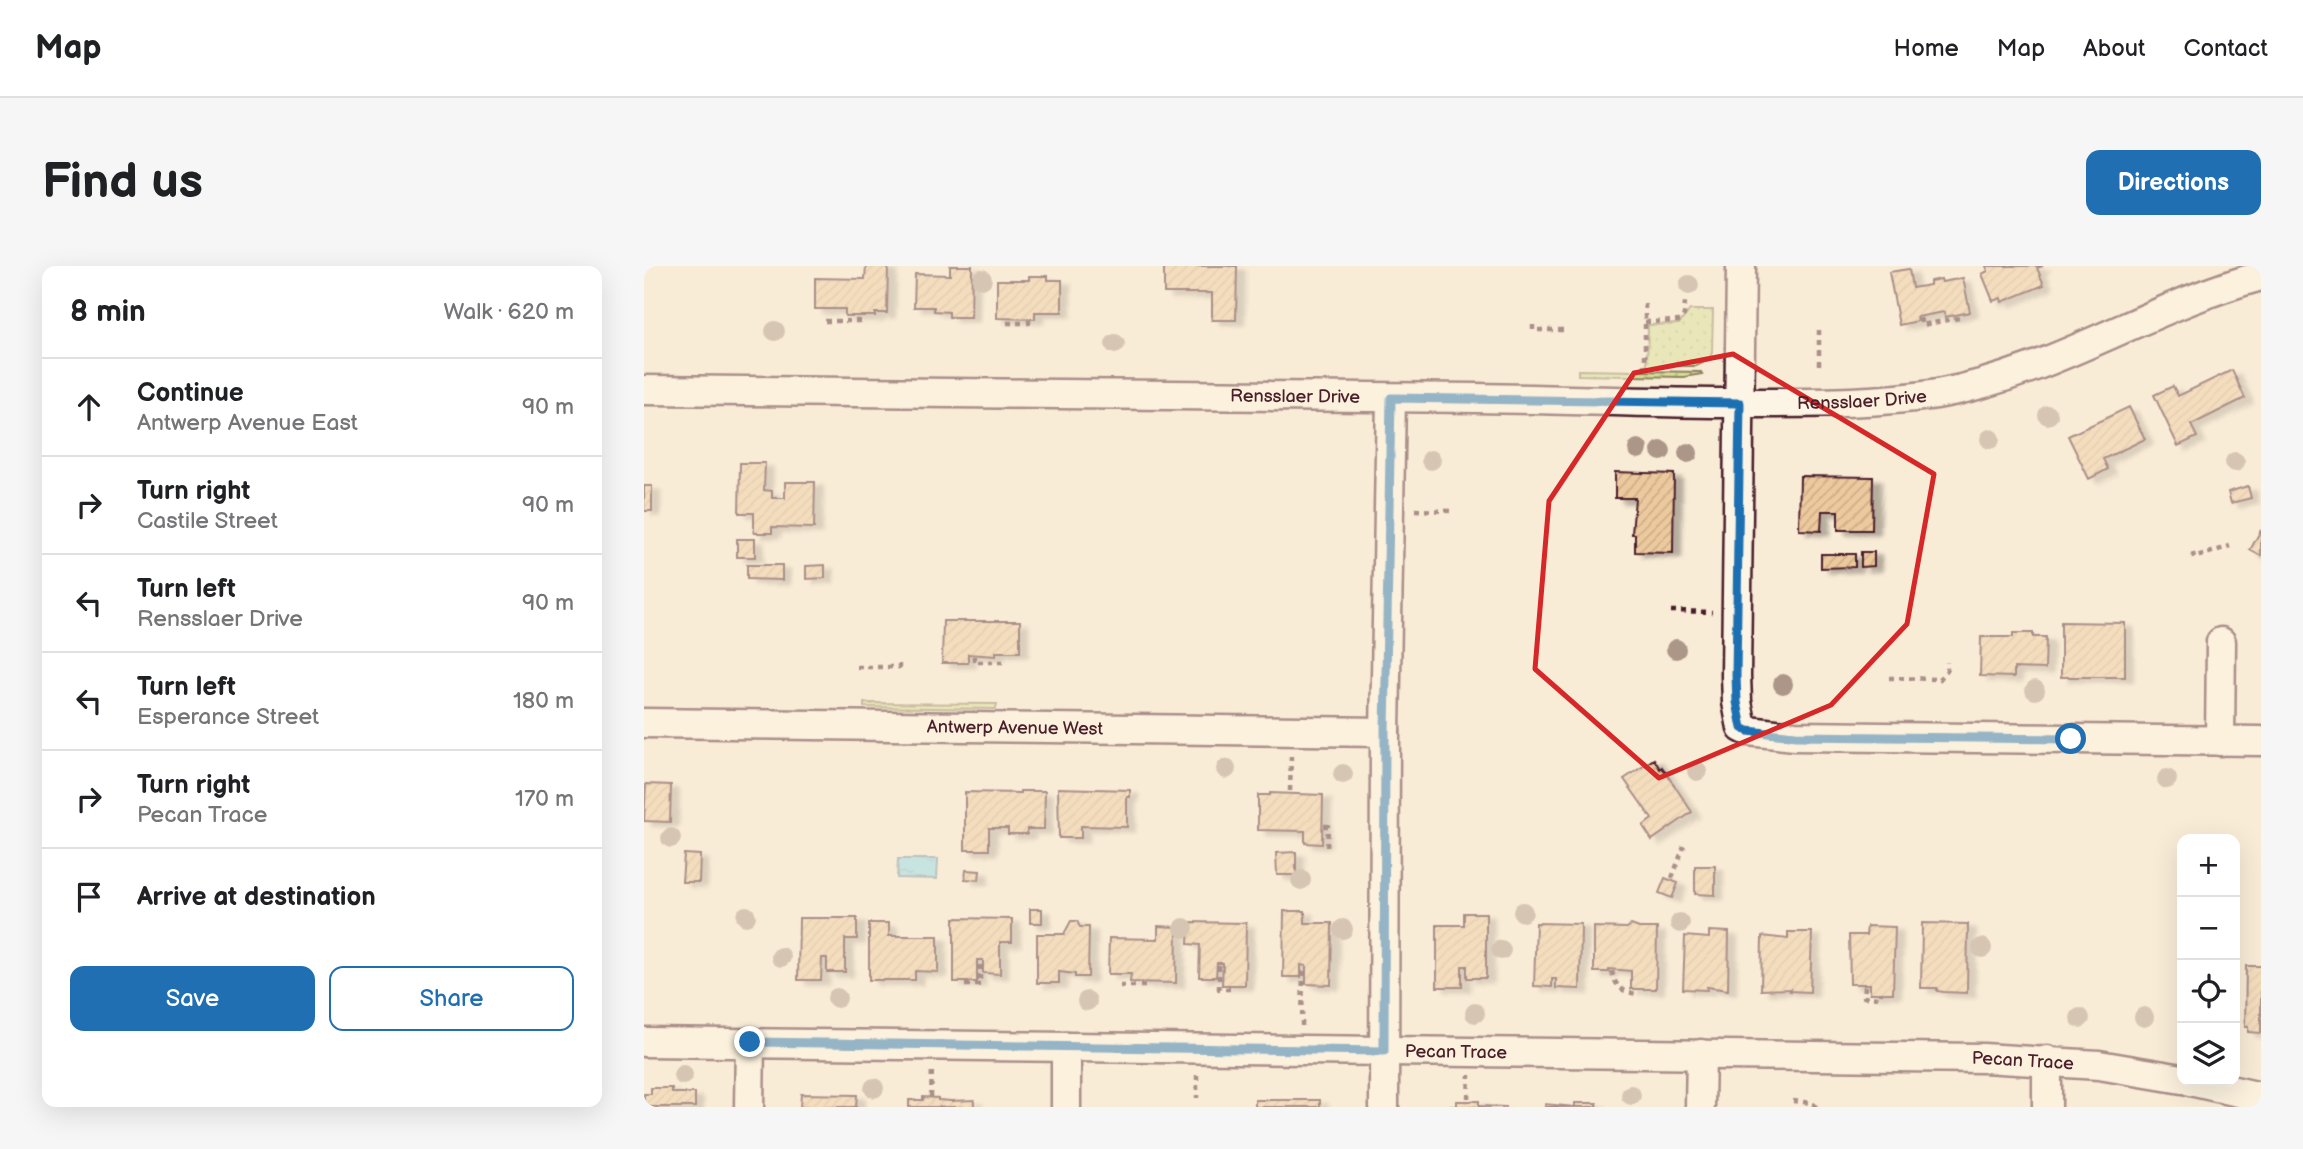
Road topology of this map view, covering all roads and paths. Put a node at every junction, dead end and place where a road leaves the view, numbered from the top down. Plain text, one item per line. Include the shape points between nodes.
1 (1741, 266) edge
2 (2261, 276) edge
3 (1685, 302) dead end
4 (1645, 304) dead end
5 (860, 317) dead end
6 (1920, 318) dead end
7 (1959, 318) dead end
8 (1029, 320) dead end
9 (825, 321) dead end
10 (1645, 322) junction
11 (1007, 323) dead end
12 (1533, 326) dead end
13 (1566, 330) dead end
14 (1819, 330) dead end
15 (1645, 369) dead end
16 (1819, 370) dead end
17 (644, 390) edge
18 (1391, 398) junction
19 (1740, 403) junction
20 (1413, 510) dead end
21 (1453, 511) dead end
22 (2230, 546) dead end
23 (2193, 553) dead end
24 (1671, 611) dead end
25 (1713, 612) dead end
26 (2221, 642) dead end
27 (974, 656) dead end
28 (899, 660) dead end
29 (1006, 662) dead end
30 (1947, 662) dead end
31 (857, 667) dead end
32 (1889, 678) dead end
33 (644, 723) edge
34 (1385, 732) junction
35 (2220, 741) junction
36 (2261, 741) edge
37 (1290, 791) joint
38 (1324, 826) dead end
39 (1684, 846) dead end
40 (1327, 852) dead end
41 (1672, 878) dead end
42 (980, 961) dead end
43 (1219, 965) dead end
44 (1303, 968) dead end
45 (1612, 971) dead end
46 (1146, 984) dead end
47 (965, 985) dead end
48 (1120, 986) dead end
49 (1865, 986) dead end
50 (1233, 989) dead end
51 (1640, 994) dead end
52 (1882, 998) dead end
53 (1302, 1026) dead end
54 (644, 1042) edge
55 (750, 1042) junction
56 (1066, 1047) junction
57 (1384, 1051) junction
58 (1701, 1054) junction
59 (2047, 1060) junction
60 (932, 1068) dead end
61 (1196, 1070) dead end
62 (1469, 1073) dead end
63 (2177, 1078) edge
64 (2212, 1086) edge
65 (931, 1097) dead end
66 (2261, 1097) edge
67 (1196, 1098) dead end
68 (1468, 1098) dead end
69 (1793, 1101) dead end
70 (748, 1107) edge
71 (1066, 1107) edge
72 (1384, 1107) edge
73 (1700, 1107) edge
74 (1816, 1107) edge
75 (2047, 1107) edge

1 - 19 street
2 - 19 street, Rensslaer Drive via 2212,290 2035,367 1974,387 1863,402
3 - 10 path via 1680,321
4 - 10 path
5 - 9 path via 860,321
6 - 7 path via 1922,325
8 - 11 path
10 - 15 path
12 - 13 path via 1533,330
14 - 16 path
17 - 18 street, Rensslaer Drive
18 - 19 street, Rensslaer Drive
18 - 34 street
19 - 35 street via 1736,676 1742,728 1807,737
20 - 21 path
22 - 23 path via 2194,558
24 - 25 path
26 - 35 street
27 - 29 path via 974,662
28 - 31 path via 899,667
30 - 32 path via 1940,679
33 - 34 street, Antwerp Avenue West
34 - 57 street
35 - 36 street
37 - 37 path via 1291,755
38 - 40 path via 1328,826
39 - 41 path
42 - 47 path via 980,985
43 - 50 path via 1219,989
44 - 53 path
45 - 51 path via 1621,989
46 - 48 path
49 - 52 path via 1864,997
54 - 55 street, Pecan Trace
55 - 56 street, Pecan Trace
55 - 70 street
56 - 57 street, Pecan Trace
56 - 71 street
57 - 58 street, Pecan Trace
57 - 72 street
58 - 59 street, Pecan Trace
58 - 73 street
59 - 63 street, Pecan Trace
59 - 75 street
60 - 65 path
61 - 67 path
62 - 68 path
64 - 66 street
69 - 74 path via 1812,1102

